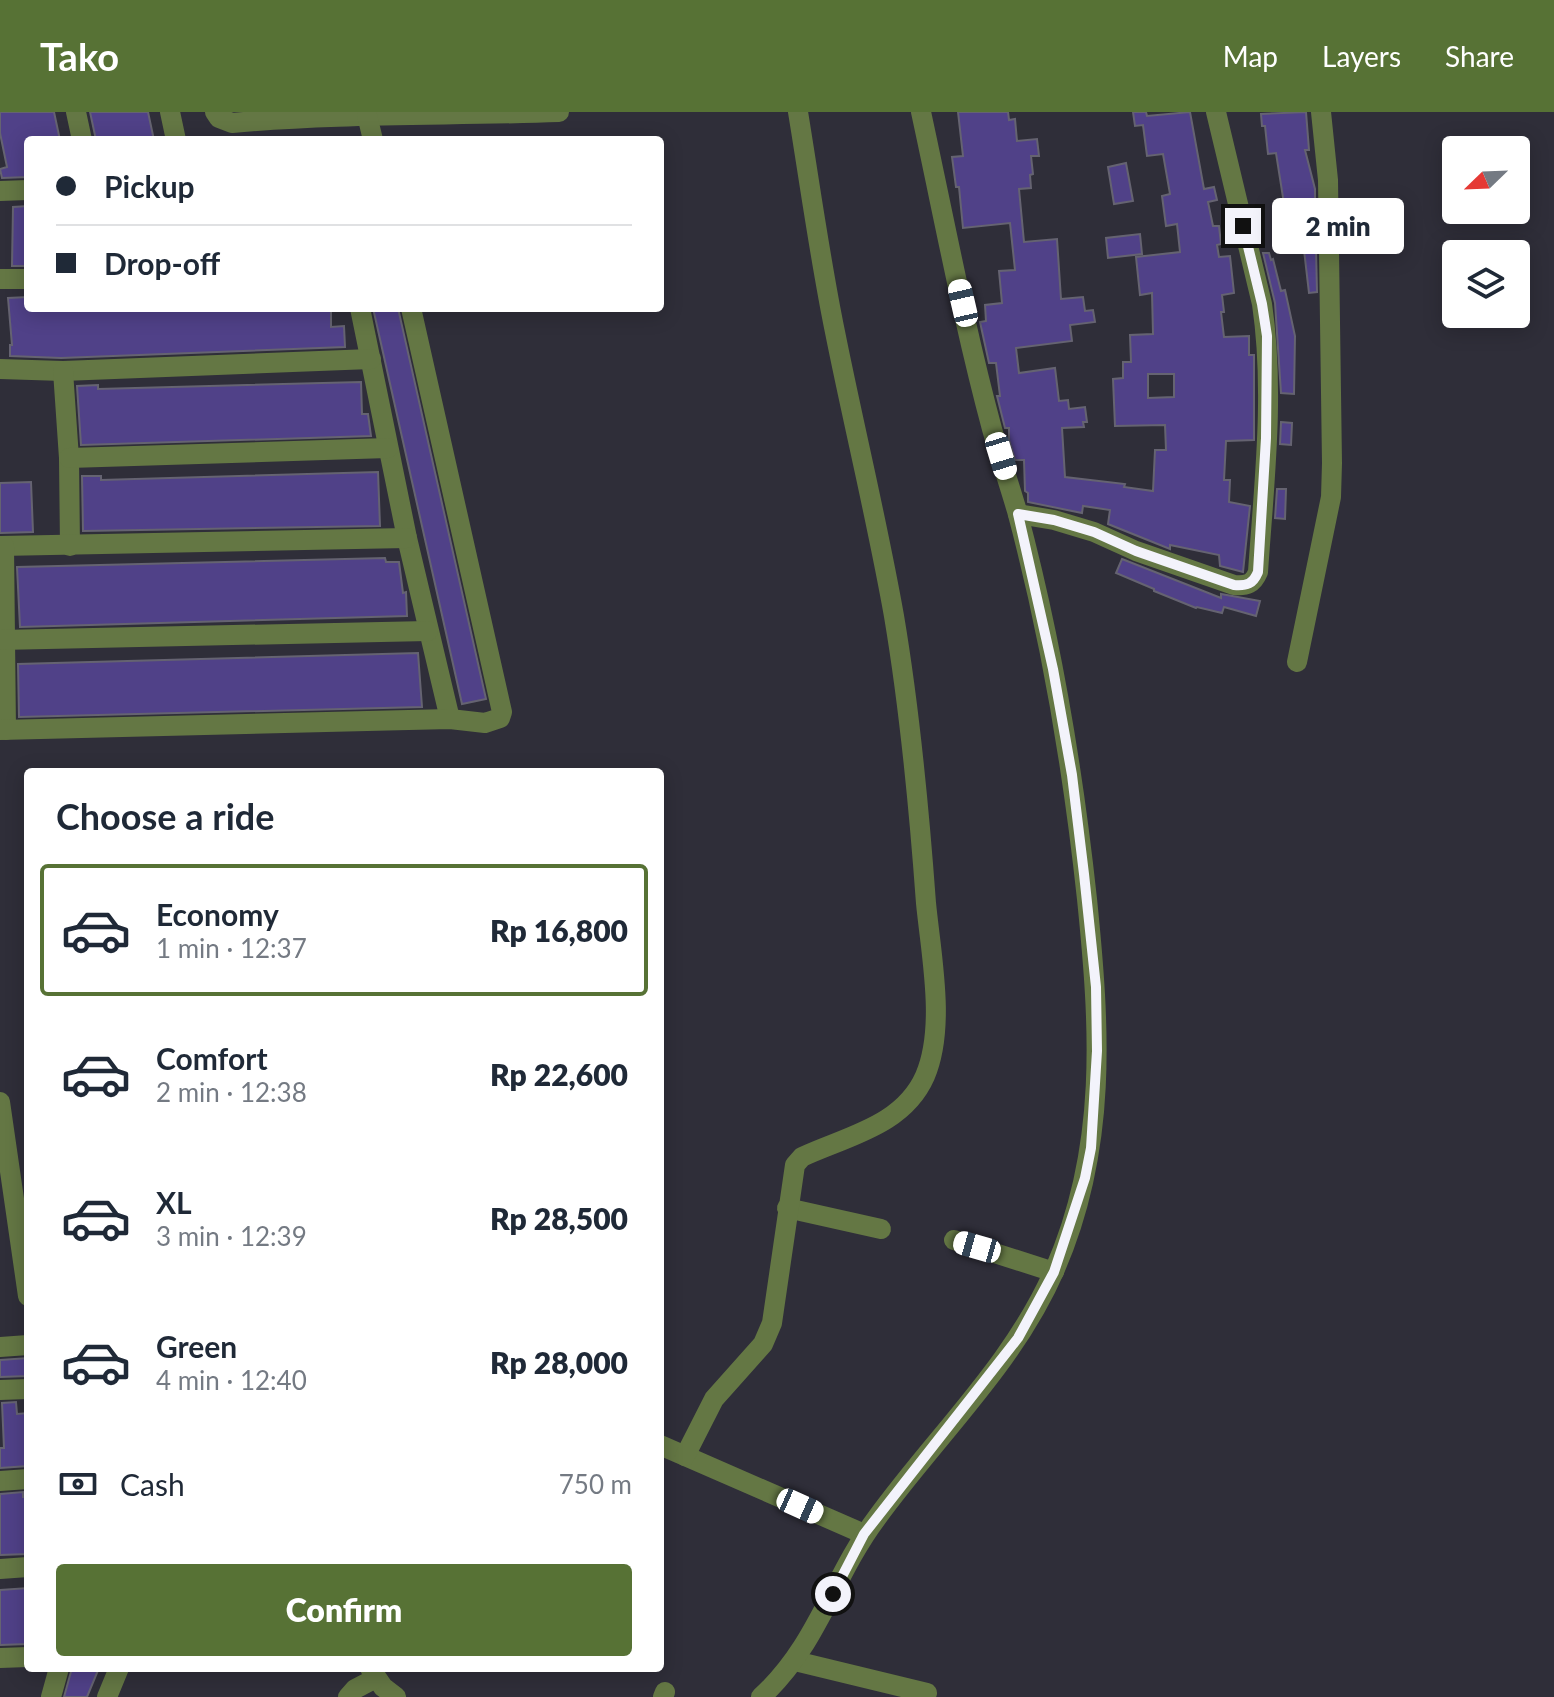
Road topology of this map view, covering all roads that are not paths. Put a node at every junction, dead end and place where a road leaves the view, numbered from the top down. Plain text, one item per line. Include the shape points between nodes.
1 (76, 112) edge
2 (170, 112) edge
3 (215, 112) edge
4 (559, 112) edge
5 (798, 112) edge
6 (921, 112) edge
7 (1216, 112) edge
8 (1321, 112) edge
9 (367, 115) junction
10 (81, 136) edge
11 (175, 136) edge
12 (372, 136) edge
13 (24, 190) edge
14 (0, 191) edge
15 (0, 279) edge
16 (24, 279) edge
17 (361, 312) edge
18 (412, 312) edge
19 (371, 359) junction
20 (0, 369) edge
21 (63, 371) junction
22 (388, 448) junction
23 (69, 458) junction
24 (1018, 514) junction
25 (407, 538) junction
26 (2, 546) edge
27 (70, 546) junction
28 (428, 631) junction
29 (2, 640) edge
30 (1297, 662) dead end
31 (450, 719) junction
32 (3, 730) edge
33 (0, 1102) edge
34 (787, 1208) junction
35 (881, 1229) dead end
36 (954, 1240) dead end
37 (24, 1268) edge
38 (1054, 1272) junction
39 (24, 1334) edge
40 (0, 1336) edge
41 (24, 1345) edge
42 (0, 1347) edge
43 (24, 1389) edge
44 (0, 1390) edge
45 (664, 1447) edge
46 (685, 1456) junction
47 (24, 1479) edge
48 (0, 1481) edge
49 (864, 1534) junction
50 (24, 1567) edge
51 (0, 1569) edge
52 (24, 1657) edge
53 (0, 1658) edge
54 (795, 1661) junction
55 (58, 1672) edge
56 (117, 1672) edge
57 (373, 1673) edge
58 (927, 1693) dead end
59 (51, 1697) edge
60 (107, 1697) edge
61 (348, 1697) edge
62 (396, 1697) edge
63 (761, 1697) edge

1 - 10 street
2 - 11 street
3 - 9 street via 232,123
4 - 9 street
5 - 34 street via 835,334 894,616 918,792 935,1033 924,1078 897,1112 799,1160
6 - 24 street via 988,412
7 - 24 street via 1267,336 1256,579 1234,585 1094,532
8 - 30 street via 1328,180 1331,497
9 - 12 street
13 - 14 street
15 - 16 street
17 - 19 street
18 - 31 street via 502,712 491,722
19 - 21 street
19 - 22 street
20 - 21 street
21 - 23 street
22 - 23 street
22 - 25 street
23 - 27 street
24 - 38 street via 1072,775 1096,987 1091,1148
25 - 27 street
25 - 28 street
26 - 27 street
26 - 29 street
28 - 29 street
28 - 31 street
29 - 32 street
31 - 32 street
33 - 37 street
34 - 35 street
34 - 46 street via 768,1337 714,1399
36 - 38 street
38 - 49 street via 1008,1352
39 - 40 street
41 - 42 street
43 - 44 street
45 - 46 street
46 - 49 street
47 - 48 street
49 - 54 street
50 - 51 street
52 - 53 street
54 - 58 street
54 - 63 street
55 - 59 street
56 - 60 street
57 - 61 street
57 - 62 street

